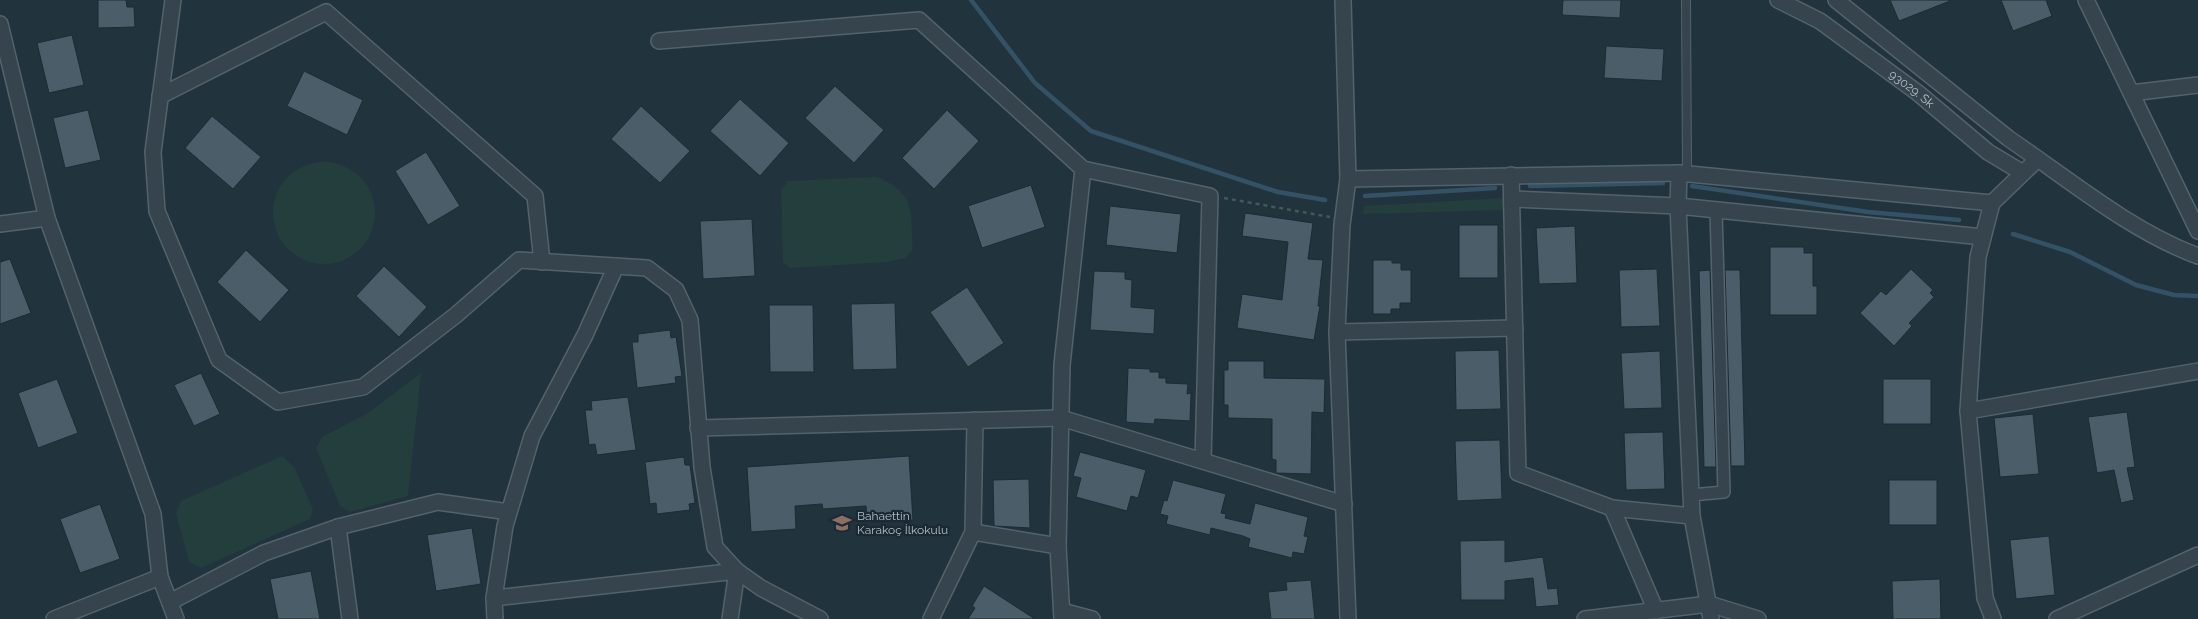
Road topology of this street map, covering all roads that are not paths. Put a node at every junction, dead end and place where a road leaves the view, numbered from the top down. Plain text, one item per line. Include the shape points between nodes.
1 (173, 0) edge
2 (1343, 0) edge
3 (1686, 0) edge
4 (1778, 0) edge
5 (1836, 0) edge
6 (2086, 0) edge
7 (1807, 7) edge
8 (0, 24) edge
9 (659, 42) dead end
10 (1932, 77) junction
11 (2198, 85) edge
12 (2131, 93) junction
13 (1918, 94) junction
14 (160, 96) junction
15 (2038, 159) junction
16 (1083, 169) junction
17 (1683, 173) junction
18 (2023, 173) junction
19 (1511, 175) junction
20 (1348, 179) junction
21 (1513, 199) junction
22 (1992, 203) junction
23 (1678, 206) junction
24 (1716, 210) junction
25 (48, 218) junction
26 (0, 224) edge
27 (2198, 231) edge
28 (1983, 237) junction
29 (2198, 256) edge
30 (542, 262) junction
31 (616, 266) junction
32 (1515, 328) junction
33 (1337, 332) junction
34 (2198, 371) edge
35 (1968, 410) junction
36 (1061, 418) junction
37 (975, 420) junction
38 (698, 428) junction
39 (1203, 461) junction
40 (1691, 496) junction
41 (1344, 504) junction
42 (1612, 508) junction
43 (509, 512) junction
44 (1692, 516) junction
45 (338, 527) junction
46 (973, 532) junction
47 (1058, 546) junction
48 (2198, 555) edge
49 (737, 571) junction
50 (160, 577) junction
51 (494, 598) junction
52 (170, 602) junction
53 (1656, 611) junction
54 (1710, 612) edge
55 (1062, 615) edge
56 (54, 619) edge
57 (176, 619) edge
58 (350, 619) edge
59 (495, 619) edge
60 (730, 619) edge
61 (820, 619) edge
62 (931, 619) edge
63 (1092, 619) edge
64 (1348, 619) edge
65 (1585, 619) edge
66 (1758, 619) edge
67 (1993, 619) edge
68 (2057, 619) edge

1 - 14 street
2 - 20 street
3 - 17 lane
4 - 7 street, 93029. Sk
5 - 10 street, 93029. Sk
6 - 12 street
7 - 13 street, 93029. Sk via 1820,21
8 - 25 street
9 - 16 street via 919,20
10 - 13 street
10 - 15 street, 93029. Sk
11 - 12 street
12 - 27 street
13 - 18 street, 93029. Sk via 1988,152
14 - 30 street via 326,12 535,196
14 - 30 street via 154,152 157,211 219,360 278,402 363,387 456,315 519,260
15 - 18 street
15 - 29 street, 93029. Sk via 2084,192 2173,247
16 - 36 street via 1064,337
16 - 39 street via 1210,196
17 - 19 street
17 - 22 street
17 - 23 street
18 - 22 street
19 - 20 street
19 - 21 street
20 - 33 street
21 - 23 street
21 - 32 street
22 - 28 street
23 - 24 street
23 - 40 street
24 - 28 street
24 - 40 street via 1724,492
25 - 26 street
25 - 50 street via 153,514
28 - 35 street via 1978,257
30 - 31 street
31 - 38 street via 647,268 676,290 690,320
31 - 43 street via 585,335 532,436
32 - 33 street
32 - 42 street via 1518,473
33 - 41 street
34 - 35 street
35 - 67 street via 1985,598
36 - 37 street
36 - 39 street
36 - 47 street
37 - 38 street
37 - 46 street
38 - 49 street via 716,547
39 - 41 street
40 - 44 street
41 - 64 street
42 - 44 street
42 - 53 street
43 - 45 street via 438,502
43 - 51 street
44 - 54 street
45 - 52 street via 264,553
45 - 58 street
46 - 47 street
46 - 62 street
47 - 55 street
48 - 68 street
49 - 51 street
49 - 60 street
49 - 61 street via 760,588
50 - 52 street
50 - 56 street
51 - 59 street
52 - 57 street
53 - 54 street
53 - 65 street
54 - 66 street
55 - 63 street

